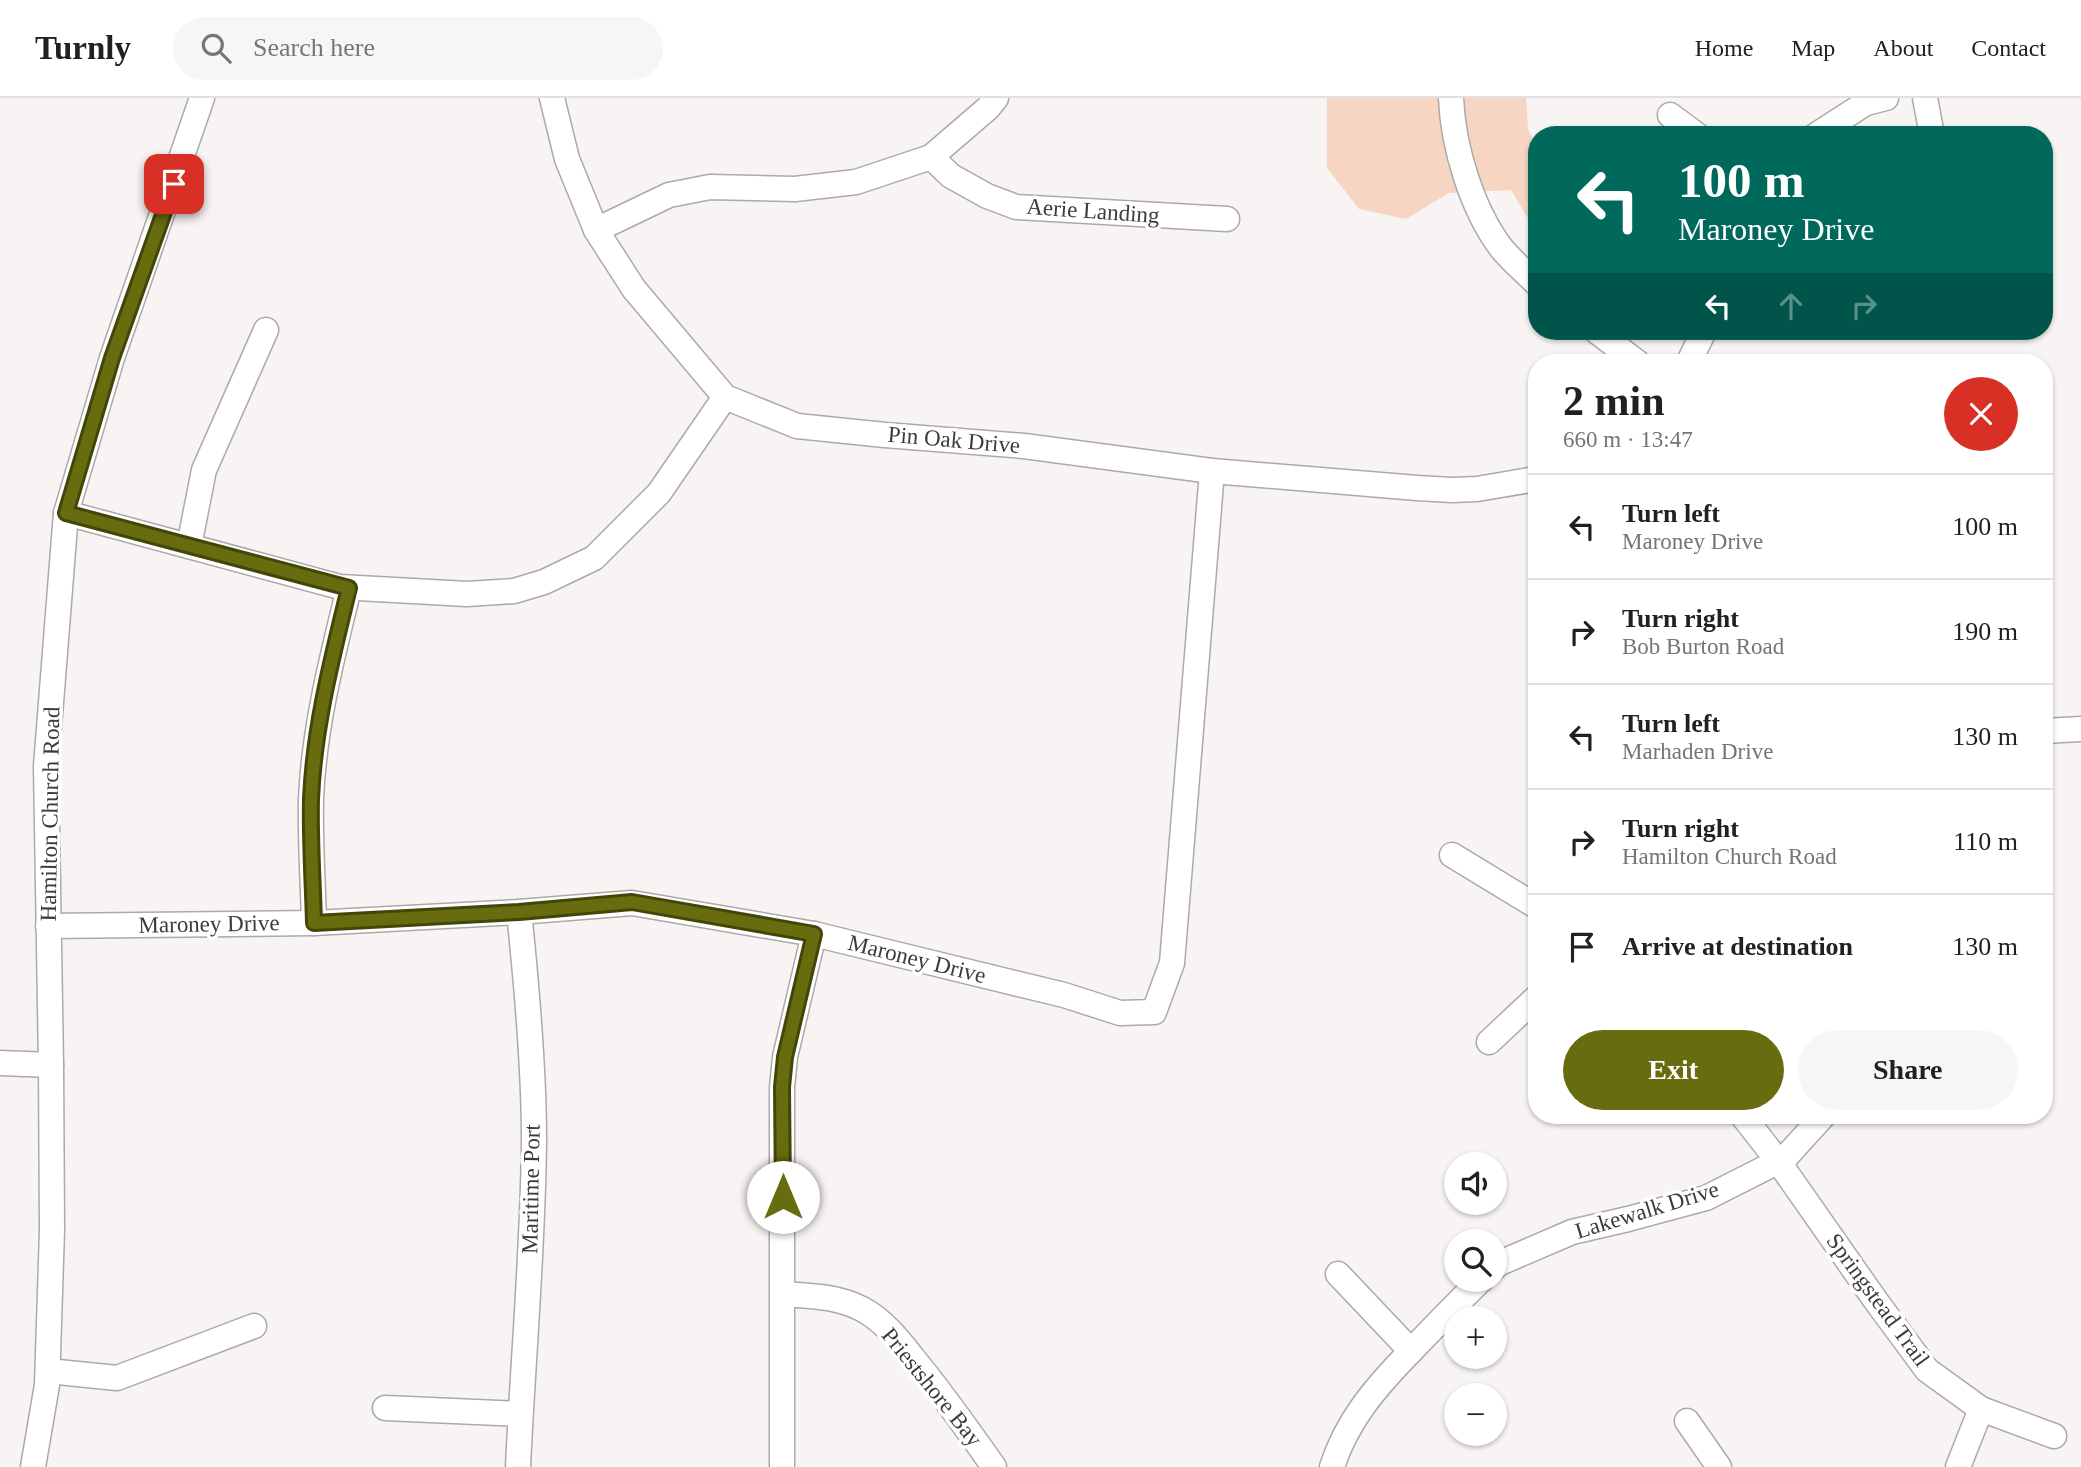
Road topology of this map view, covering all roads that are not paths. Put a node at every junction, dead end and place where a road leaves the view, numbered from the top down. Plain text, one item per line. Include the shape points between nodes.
1 (202, 98) edge
2 (552, 98) edge
3 (996, 98) edge
4 (1451, 98) edge
5 (1886, 98) edge
6 (1925, 98) edge
7 (1670, 115) dead end
8 (1685, 126) edge
9 (1830, 126) edge
10 (1931, 126) edge
11 (931, 157) junction
12 (1227, 219) dead end
13 (596, 230) junction
14 (1528, 275) edge
15 (267, 330) dead end
16 (1608, 340) edge
17 (1626, 354) edge
18 (724, 397) junction
19 (1212, 471) junction
20 (1528, 480) edge
21 (66, 513) junction
22 (189, 546) junction
23 (349, 588) junction
24 (2081, 729) edge
25 (2053, 731) edge
26 (1452, 855) dead end
27 (1528, 901) edge
28 (519, 912) junction
29 (314, 923) junction
30 (48, 926) junction
31 (814, 934) junction
32 (1528, 1005) edge
33 (1489, 1041) dead end
34 (0, 1063) edge
35 (51, 1065) junction
36 (1749, 1124) edge
37 (1816, 1124) edge
38 (1778, 1161) junction
39 (1507, 1260) edge
40 (1338, 1274) dead end
41 (1468, 1292) edge
42 (783, 1294) junction
43 (254, 1326) dead end
44 (1412, 1350) junction
45 (48, 1371) junction
46 (385, 1408) dead end
47 (1981, 1409) junction
48 (520, 1414) junction
49 (1687, 1421) dead end
50 (2053, 1436) dead end
51 (33, 1467) edge
52 (518, 1467) edge
53 (782, 1467) edge
54 (994, 1467) edge
55 (1332, 1467) edge
56 (1719, 1467) edge
57 (1958, 1467) edge

1 - 21 street, Hamilton Church Road via 112,358
2 - 13 street, Pin Oak Drive via 567,159
3 - 11 street
4 - 14 street via 1459,155 1476,205 1502,249
5 - 9 street via 1866,103
6 - 10 street
7 - 8 street
11 - 12 street, Aerie Landing via 951,176 1016,207
11 - 13 street via 856,182 795,189 710,187 668,195
13 - 18 street, Pin Oak Drive via 634,289
15 - 22 street via 204,470
16 - 17 street
18 - 19 street, Pin Oak Drive via 797,426 1024,446
18 - 23 street via 659,493 594,558 514,592
19 - 20 street, Pin Oak Drive via 1452,491
19 - 31 street, Maroney Drive via 1172,963 1154,1012 1120,1013 1065,995
21 - 22 street
21 - 30 street, Hamilton Church Road via 46,766
22 - 23 street
23 - 29 street via 316,738 311,800
24 - 25 street
26 - 27 street
28 - 29 street, Maroney Drive
28 - 31 street, Maroney Drive via 632,902
28 - 48 street, Maritime Port via 534,1140
29 - 30 street, Maroney Drive
30 - 35 street, Hamilton Church Road
31 - 42 street via 782,1087
32 - 33 street
34 - 35 street
35 - 45 street, Hamilton Church Road
36 - 38 street, Springstead Trail
37 - 38 street, Lakewalk Drive
38 - 39 street, Lakewalk Drive via 1706,1198 1572,1232
38 - 47 street, Springstead Trail via 1927,1370
40 - 44 street
41 - 44 street
42 - 53 street
42 - 54 street, Priestshore Bay via 845,1302 879,1321 922,1368
43 - 45 street via 117,1378
44 - 55 street via 1356,1416
45 - 51 street, Hamilton Church Road
46 - 48 street
47 - 50 street, Springstead Trail
47 - 57 street
48 - 52 street, Maritime Port
49 - 56 street

